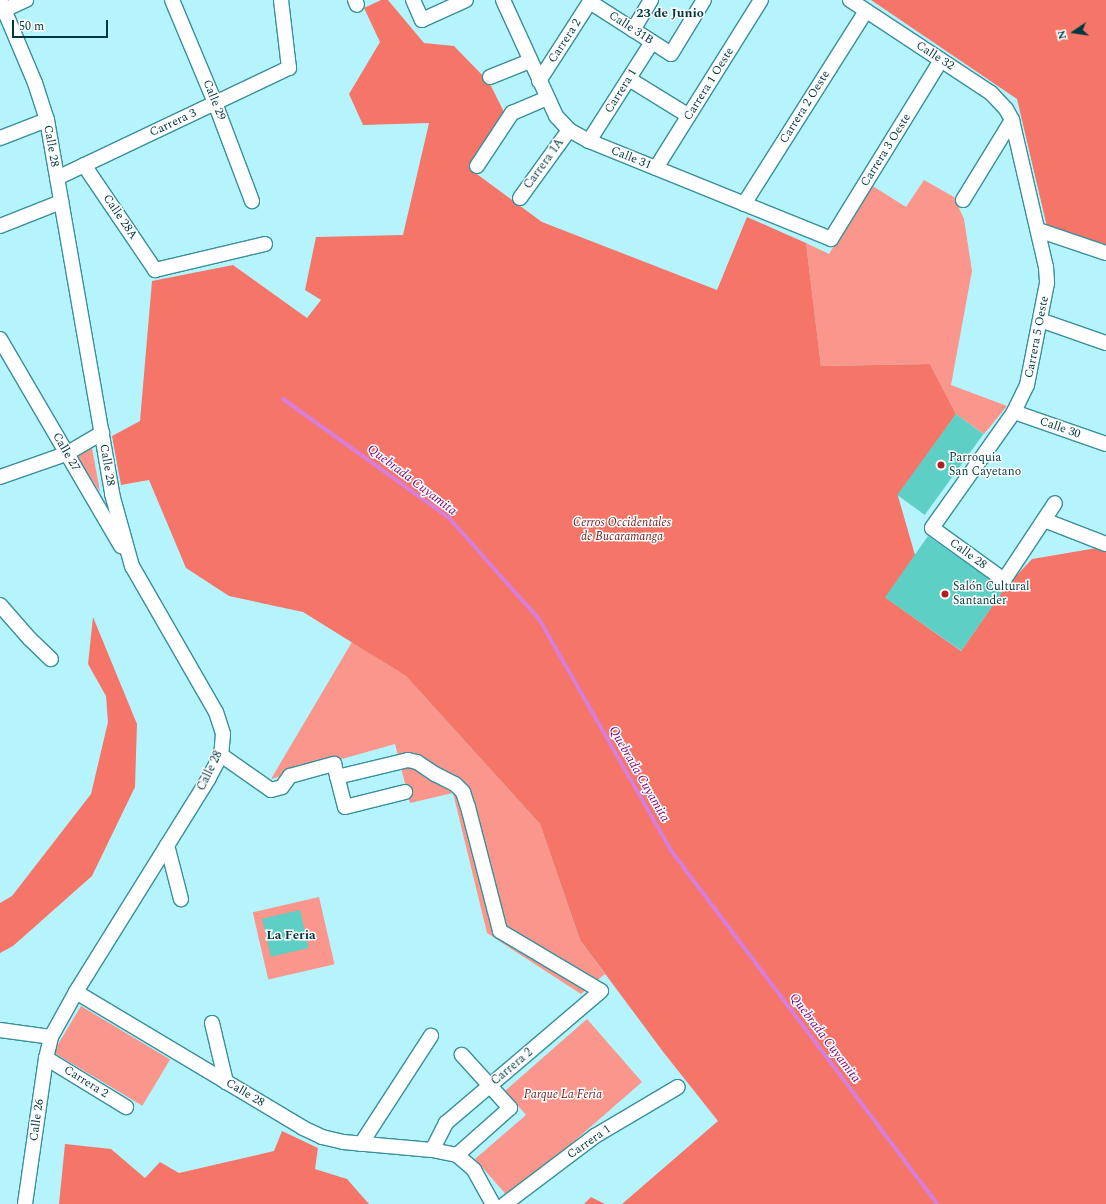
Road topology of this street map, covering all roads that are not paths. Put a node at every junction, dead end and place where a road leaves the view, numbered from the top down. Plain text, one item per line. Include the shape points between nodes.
1 (26, 0) edge
2 (172, 0) edge
3 (281, 0) edge
4 (413, 0) edge
5 (466, 0) edge
6 (651, 0) edge
7 (704, 0) edge
8 (761, 0) edge
9 (850, 0) edge
10 (505, 1) edge
11 (591, 1) edge
12 (1, 8) edge
13 (866, 11) junction
14 (633, 30) junction
15 (652, 42) junction
16 (941, 60) junction
17 (530, 61) junction
18 (490, 77) dead end
19 (629, 79) junction
20 (539, 81) junction
21 (547, 98) junction
22 (216, 102) junction
23 (689, 116) junction
24 (47, 120) junction
25 (1012, 120) junction
26 (569, 130) junction
27 (0, 138) edge
28 (589, 141) junction
29 (84, 165) junction
30 (477, 166) dead end
31 (656, 168) junction
32 (57, 178) junction
33 (520, 198) dead end
34 (963, 200) dead end
35 (252, 201) dead end
36 (61, 202) junction
37 (744, 204) junction
38 (0, 226) edge
39 (1038, 230) junction
40 (831, 239) joint
41 (265, 244) dead end
42 (1106, 253) edge
43 (1040, 320) junction
44 (0, 338) edge
45 (1106, 343) edge
46 (1014, 412) junction
47 (102, 433) junction
48 (1106, 444) edge
49 (67, 454) junction
50 (0, 477) edge
51 (1055, 503) dead end
52 (1044, 520) junction
53 (932, 528) joint
54 (1106, 544) edge
55 (132, 566) junction
56 (0, 605) edge
57 (51, 659) dead end
58 (220, 755) junction
59 (337, 777) junction
60 (405, 792) dead end
61 (167, 845) junction
62 (181, 898) dead end
63 (76, 992) junction
64 (212, 1023) dead end
65 (0, 1030) edge
66 (51, 1036) junction
67 (431, 1036) dead end
68 (462, 1054) dead end
69 (46, 1058) junction
70 (226, 1082) junction
71 (490, 1086) junction
72 (678, 1087) dead end
73 (126, 1107) dead end
74 (361, 1144) junction
75 (432, 1150) junction
76 (457, 1155) junction
77 (25, 1204) edge
78 (493, 1204) edge
79 (505, 1204) edge

1 - 12 street
2 - 22 street, Calle 29
3 - 22 street, Carrera 3 via 288,68
4 - 5 street via 422,20
6 - 14 street
7 - 15 street, Calle 31B via 671,54
8 - 23 street, Carrera 1 Oeste
9 - 13 street, Calle 32
10 - 17 street, Calle 31
11 - 14 street, Calle 31B
11 - 20 street, Carrera 2
12 - 24 street, Calle 28 via 35,83
13 - 16 street, Calle 32
13 - 37 street, Carrera 2 Oeste
14 - 15 street, Calle 31B
15 - 19 street, Carrera 1
16 - 25 street, Calle 32 via 992,93
16 - 40 street, Carrera 3 Oeste
17 - 18 street, Carrera 2
17 - 20 street, Calle 31
19 - 23 street
19 - 28 street, Carrera 1
20 - 21 street, Calle 31
21 - 26 street, Calle 31 via 556,116
21 - 30 street via 512,113
22 - 29 street, Carrera 3
22 - 35 street, Calle 29
23 - 31 street, Carrera 1 Oeste
24 - 27 street
24 - 32 street, Calle 28
25 - 34 street
25 - 39 street, Carrera 5 Oeste
26 - 28 street, Calle 31
26 - 33 street, Carrera 1A
28 - 31 street, Calle 31
29 - 32 street, Carrera 3
29 - 41 street, Calle 28A via 155,270
31 - 37 street, Calle 31
32 - 36 street, Calle 28
36 - 38 street
36 - 47 street, Calle 28
37 - 40 street, Calle 31
39 - 42 street
39 - 43 street, Carrera 5 Oeste via 1047,276
43 - 45 street
43 - 46 street, Carrera 5 Oeste via 1030,377
44 - 49 street, Calle 27
46 - 48 street, Calle 30
46 - 53 street, Carrera 5 Oeste
47 - 49 street
47 - 55 street, Calle 28 via 114,501
49 - 50 street
49 - 55 street, Calle 27
51 - 52 street
52 - 53 street, Calle 28 via 1004,580
52 - 54 street
55 - 58 street, Calle 28 via 216,712 223,734
56 - 57 street
58 - 59 street via 272,790 282,787 290,776 334,764
58 - 61 street, Calle 28 via 209,778
59 - 60 street via 345,807
59 - 71 street, Carrera 2 via 408,760 418,762 455,784 464,792 500,931 601,991
61 - 62 street
61 - 63 street, Calle 28
63 - 66 street
63 - 70 street, Calle 28
64 - 70 street
65 - 66 street
66 - 69 street, Calle 26
67 - 74 street
68 - 71 street
69 - 73 street, Carrera 2
69 - 77 street, Calle 26
70 - 74 street, Calle 28 via 313,1133
71 - 75 street, Carrera 2 via 446,1123
71 - 76 street via 510,1108
72 - 79 street, Carrera 1 via 594,1136
74 - 75 street, Calle 28
75 - 76 street, Calle 28
76 - 78 street via 474,1170

